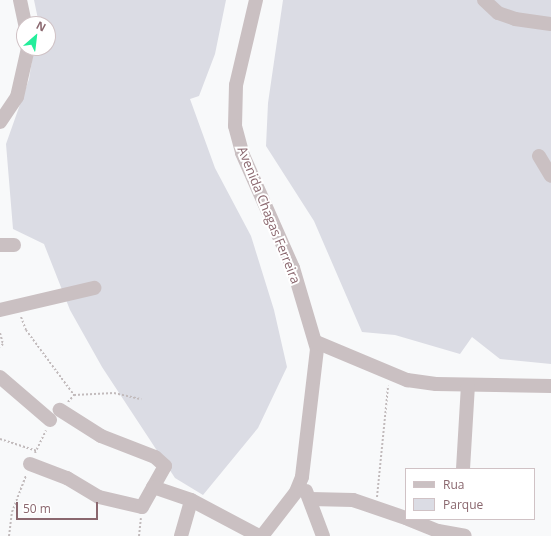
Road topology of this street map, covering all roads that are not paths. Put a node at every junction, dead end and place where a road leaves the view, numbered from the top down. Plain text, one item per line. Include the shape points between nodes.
1 (20, 0) edge
2 (256, 0) edge
3 (484, 0) edge
4 (23, 16) edge
5 (551, 24) edge
6 (26, 56) edge
7 (0, 122) edge
8 (539, 156) dead end
9 (551, 176) edge
10 (0, 245) edge
11 (14, 245) dead end
12 (94, 288) dead end
13 (0, 310) edge
14 (316, 342) junction
15 (0, 377) edge
16 (468, 385) junction
17 (551, 386) edge
18 (29, 467) road end
19 (463, 468) edge
20 (302, 477) junction
21 (153, 487) junction
22 (310, 499) junction
23 (191, 500) junction
24 (405, 518) edge
25 (410, 520) edge
26 (181, 536) edge
27 (260, 536) edge
28 (323, 536) edge
29 (465, 536) edge

1 - 4 street
2 - 14 street, Avenida Chagas Ferreira via 236,85 236,126 242,153 293,268
3 - 5 street via 498,13
6 - 7 street via 17,97
8 - 9 street
10 - 11 street
12 - 13 street
14 - 16 street via 390,374 436,384
14 - 20 street, Avenida Chagas Ferreira
15 - 21 street via 55,415 155,457 165,466
16 - 17 street
16 - 19 street
18 - 21 street via 67,478 99,497 142,507
20 - 22 street
20 - 27 street, Avenida Chagas Ferreira via 296,492
21 - 23 street
22 - 24 street via 352,500 376,506
22 - 28 street
23 - 26 street
23 - 27 street
25 - 29 street via 438,531

